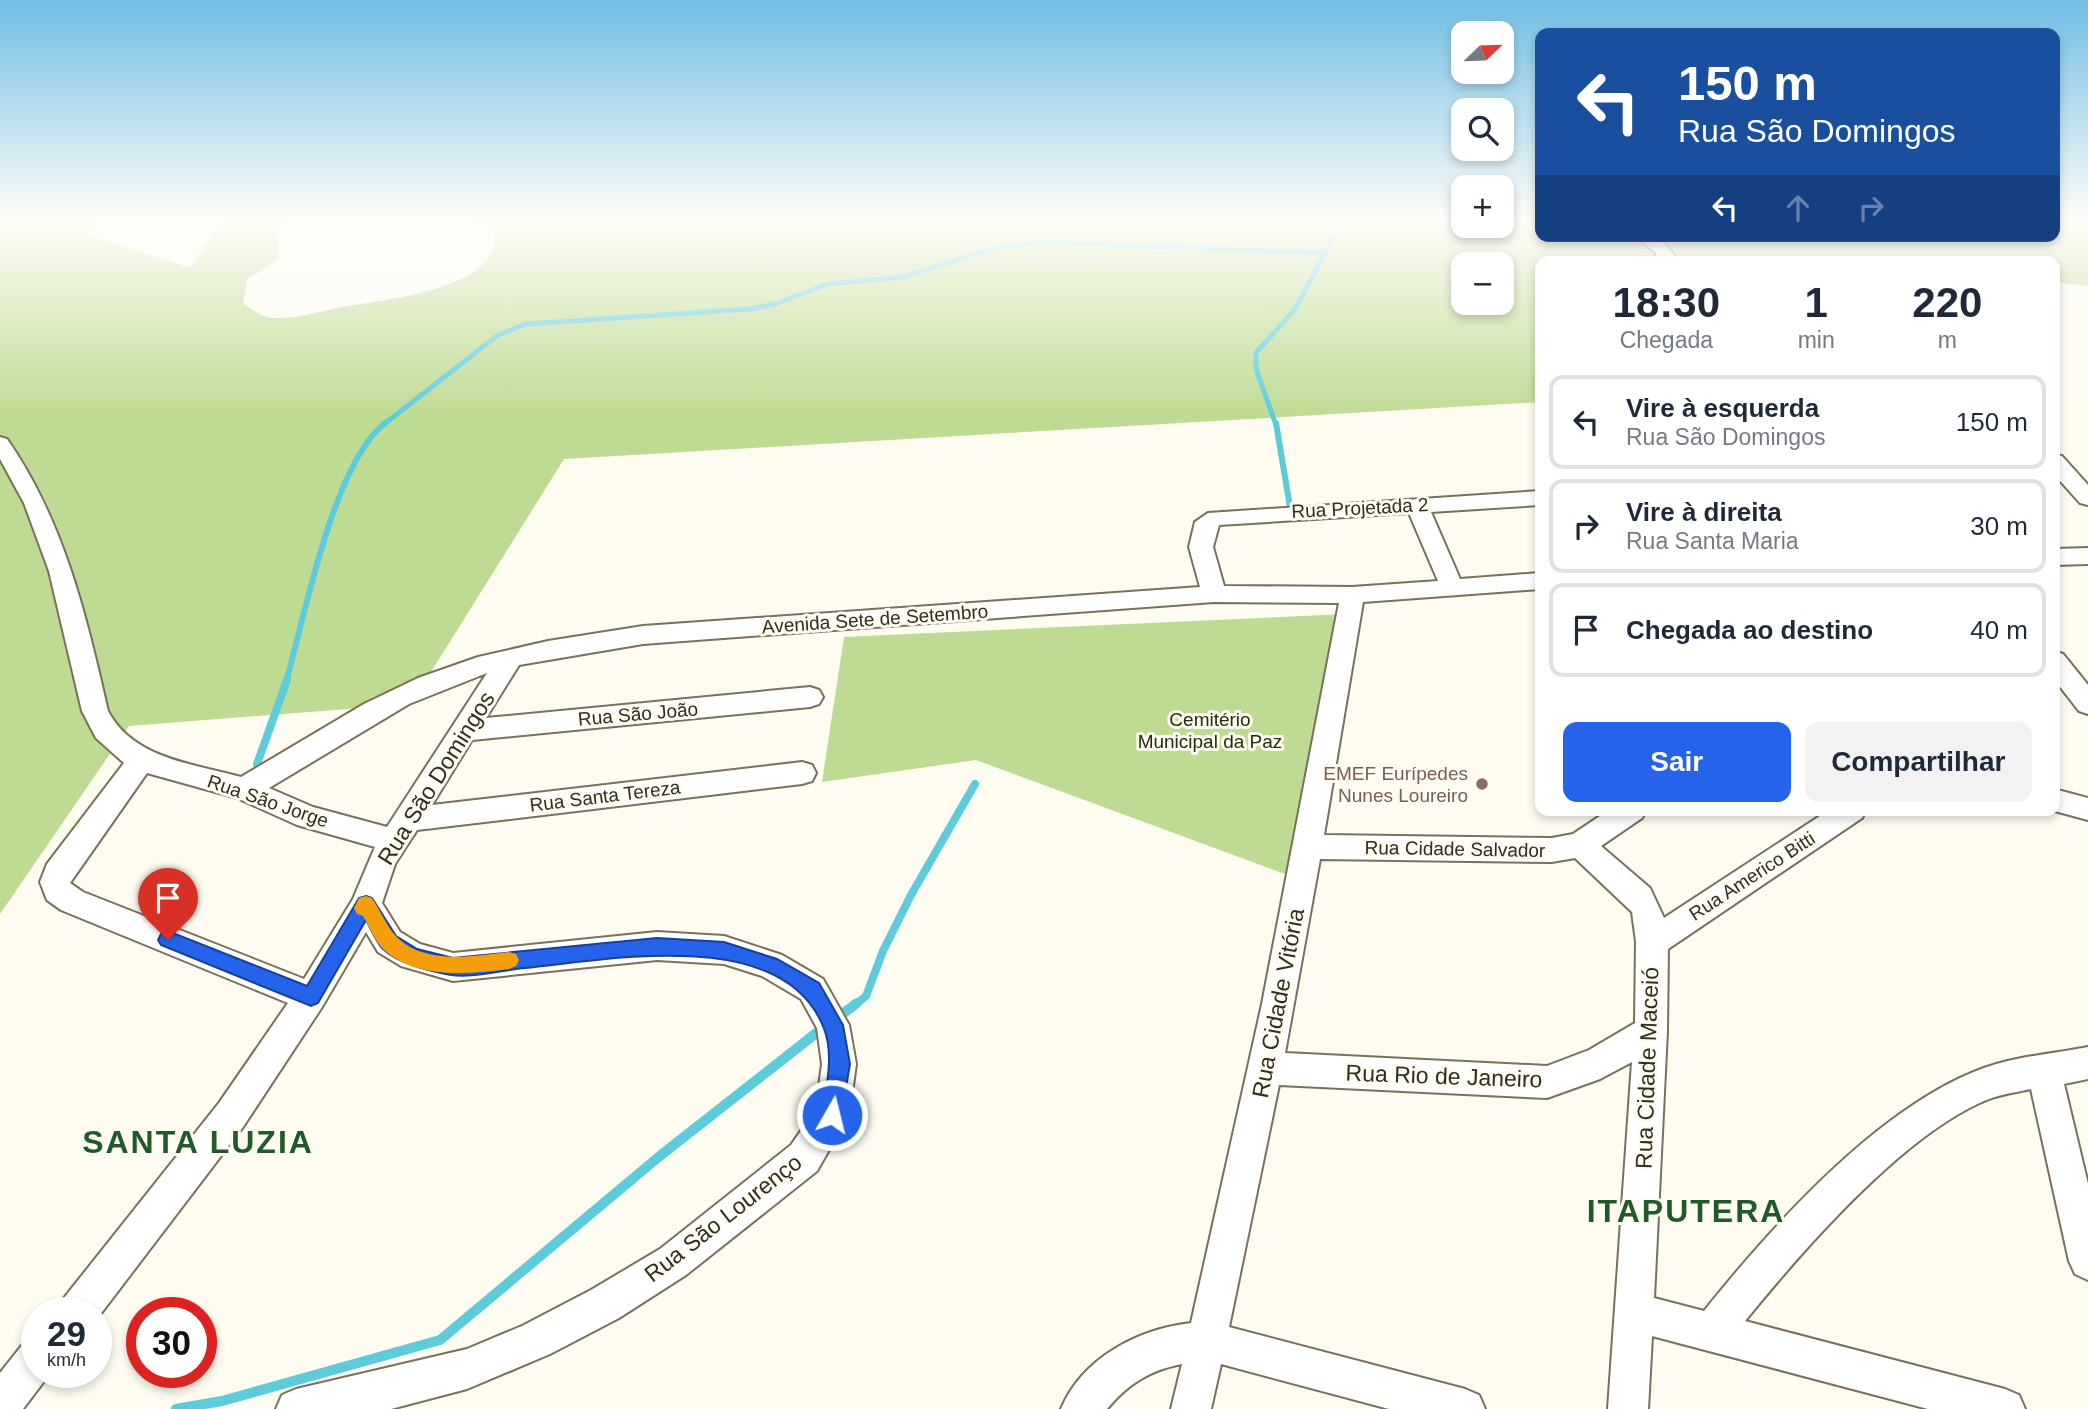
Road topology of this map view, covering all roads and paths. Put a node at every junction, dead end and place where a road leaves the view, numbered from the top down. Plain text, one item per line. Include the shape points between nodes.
1 (0, 443) edge
2 (2060, 468) edge
3 (1535, 498) edge
4 (2088, 498) edge
5 (1417, 505) junction
6 (1201, 547) joint
7 (2088, 556) edge
8 (2060, 557) edge
9 (1535, 581) edge
10 (1453, 589) junction
11 (1214, 594) junction
12 (1352, 595) junction
13 (510, 658) junction
14 (2060, 668) edge
15 (810, 697) dead end
16 (2088, 704) edge
17 (466, 730) junction
18 (141, 761) junction
19 (802, 773) dead end
20 (244, 789) junction
21 (2060, 802) edge
22 (2088, 809) edge
23 (1623, 816) edge
24 (1843, 816) edge
25 (401, 830) junction
26 (1580, 845) junction
27 (1310, 847) junction
28 (366, 904) junction
29 (1652, 942) junction
30 (311, 997) junction
31 (1651, 1031) junction
32 (2088, 1063) edge
33 (1265, 1068) junction
34 (2044, 1073) junction
35 (2088, 1261) edge
36 (90, 1297) edge
37 (1635, 1312) junction
38 (1712, 1332) junction
39 (1207, 1341) junction
40 (21, 1379) edge
41 (2, 1409) edge
42 (296, 1409) edge
43 (1081, 1409) edge
44 (1191, 1409) edge
45 (1465, 1409) edge
46 (1628, 1409) edge
47 (2005, 1409) edge

1 - 18 street via 15,463 61,573 95,711 105,732
2 - 4 street
3 - 5 street, Rua Projetada 2
5 - 6 street, Rua Projetada 2 via 1233,515 1206,522
5 - 10 street
6 - 11 street
7 - 8 street
9 - 10 street, Avenida Sete de Setembro
10 - 12 street, Avenida Sete de Setembro
11 - 12 street, Avenida Sete de Setembro
11 - 13 street, Avenida Sete de Setembro via 643,635
12 - 27 street, Rua Cidade Vitória
13 - 17 street, Rua São Domingos
13 - 20 street, Avenida Sete de Setembro via 455,673 406,694
14 - 16 street
15 - 17 street, Rua São João
17 - 25 street, Rua São Domingos
18 - 20 street, Rua São Jorge
18 - 30 street via 58,873 58,891 72,901
19 - 25 street, Rua Santa Tereza
20 - 25 street, Rua São Jorge via 307,817
21 - 22 street
23 - 26 street, Rua Cidade Salvador
24 - 29 street, Rua Americo Bitti
25 - 28 street, Rua São Domingos via 382,861
26 - 27 street, Rua Cidade Salvador via 1552,850
26 - 29 street, Rua Cidade Maceió via 1639,897 1647,909
27 - 33 street, Rua Cidade Vitória
28 - 30 street, Rua São Domingos
28 - 42 street, Rua São Lourenço via 389,942 412,956 453,967 657,946 724,950 771,965 812,989 833,1025 839,1064 832,1115 804,1158 673,1262 582,1316 467,1369
29 - 31 street, Rua Cidade Maceió
30 - 36 street, Rua São Domingos via 231,1115
31 - 33 street, Rua Rio de Janeiro via 1603,1063 1547,1082
31 - 37 street, Rua Cidade Maceió
32 - 34 street
33 - 39 street, Rua Cidade Vitória
34 - 35 street
34 - 38 street via 1985,1084 1909,1126 1756,1274
37 - 38 street
37 - 46 street, Rua Cidade Maceió
38 - 47 street
39 - 43 street via 1167,1345 1135,1358 1097,1387
39 - 44 street, Rua Cidade Vitória
39 - 45 street
40 - 41 street

